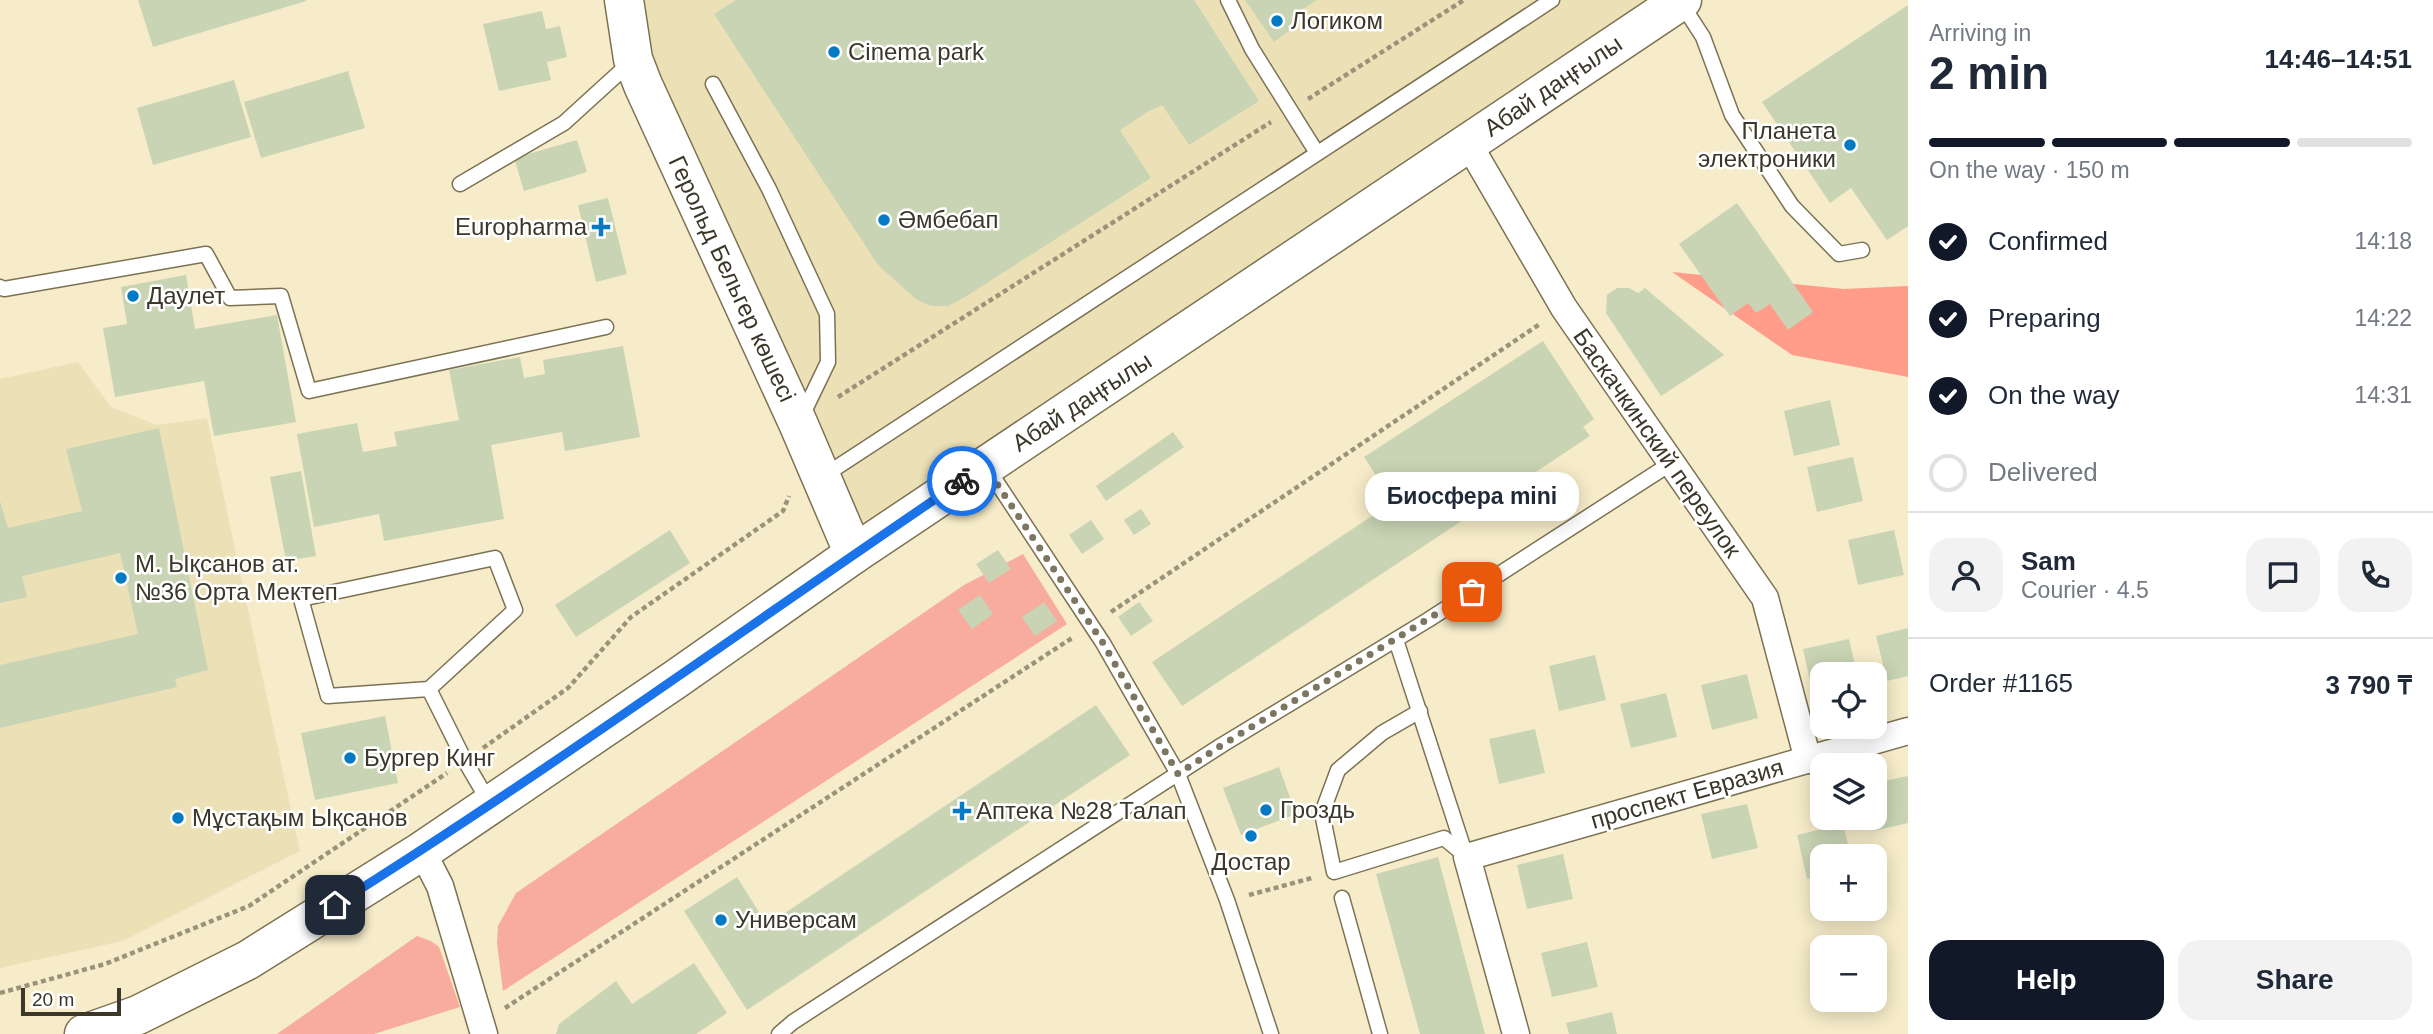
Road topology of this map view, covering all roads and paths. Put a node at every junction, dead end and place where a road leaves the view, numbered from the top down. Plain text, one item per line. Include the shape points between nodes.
1 (624, 0) edge
2 (1228, 0) edge
3 (1464, 0) edge
4 (1552, 0) edge
5 (1679, 0) edge
6 (634, 59) junction
7 (713, 84) dead end
8 (1290, 110) junction
9 (1468, 143) junction
10 (1317, 153) junction
11 (460, 184) dead end
12 (1862, 250) dead end
13 (0, 287) edge
14 (1564, 308) junction
15 (606, 327) dead end
16 (836, 397) dead end
17 (799, 423) junction
18 (1670, 464) junction
19 (985, 466) junction
20 (806, 484) junction
21 (853, 554) junction
22 (1090, 626) junction
23 (1396, 640) junction
24 (429, 690) junction
25 (1420, 711) junction
26 (1908, 731) edge
27 (1808, 760) junction
28 (465, 761) junction
29 (1178, 774) junction
30 (489, 803) junction
31 (422, 851) junction
32 (1467, 857) junction
33 (1334, 873) junction
34 (1342, 898) dead end
35 (1227, 900) junction
36 (0, 993) edge
37 (483, 1029) edge
38 (84, 1034) edge
39 (779, 1034) edge
40 (1271, 1034) edge
41 (1380, 1034) edge
42 (1516, 1034) edge

1 - 6 main road, Герольд Бельгер көшесі
2 - 8 lane
3 - 8 path
4 - 10 lane
5 - 9 main road, Абай даңғылы
5 - 12 lane via 1703,37 1732,115 1792,206 1839,254
6 - 11 lane via 564,123
6 - 17 main road, Герольд Бельгер көшесі
7 - 17 lane via 769,189 827,314 828,362
8 - 10 lane
8 - 16 path
9 - 14 street, Баскачкинский переулок
9 - 19 main road, Абай даңғылы
10 - 20 lane
13 - 15 lane via 206,254 230,298 281,296 309,391
14 - 18 street, Баскачкинский переулок
14 - 22 path
17 - 20 main road, Герольд Бельгер көшесі
18 - 23 lane
18 - 27 street, Баскачкинский переулок via 1765,598
19 - 21 main road, Абай даңғылы
19 - 22 lane
20 - 21 main road, Герольд Бельгер көшесі
20 - 28 path via 783,511 631,617 568,688
21 - 30 main road, Абай даңғылы
22 - 29 lane
22 - 37 path
23 - 25 lane
23 - 29 lane
24 - 24 lane via 328,696 301,599 495,558 515,610
24 - 28 lane
25 - 32 lane
25 - 33 lane via 1382,733 1338,770 1322,813
26 - 27 street, проспект Евразия
27 - 32 street, проспект Евразия
28 - 30 lane
28 - 36 path via 249,906 105,964
29 - 35 lane
29 - 39 lane
30 - 31 main road, Абай даңғылы
31 - 37 street via 440,886
31 - 38 main road, Абай даңғылы via 248,960 138,1015
32 - 33 lane via 1444,838
32 - 42 street
33 - 35 path
34 - 41 lane
35 - 40 lane

